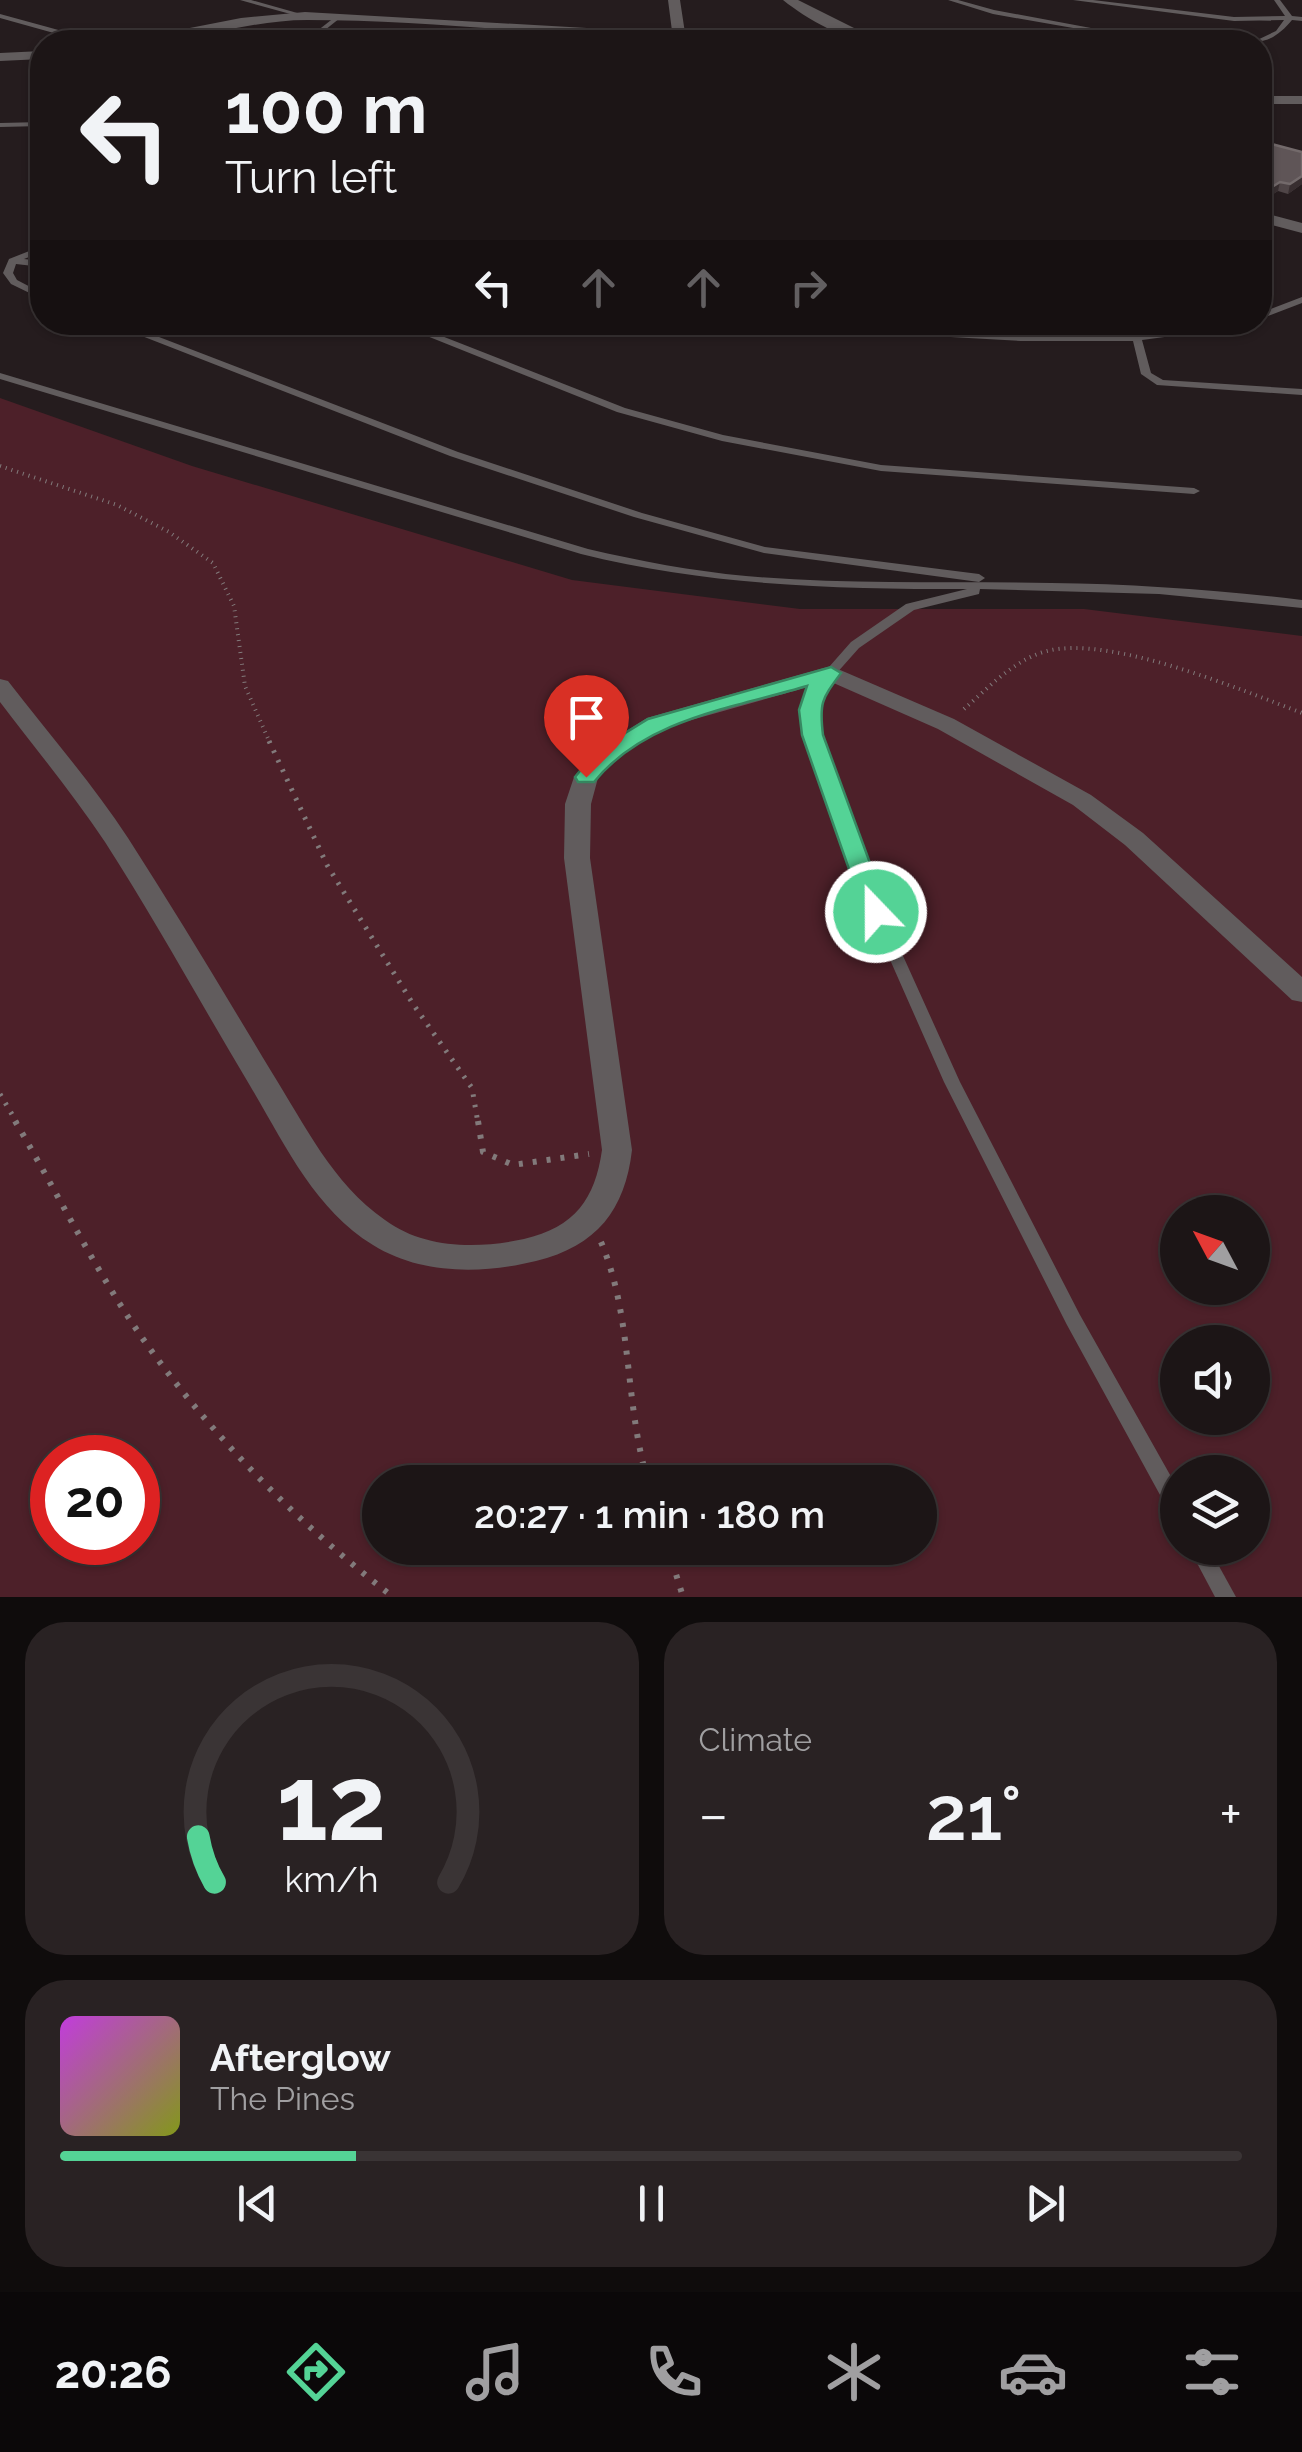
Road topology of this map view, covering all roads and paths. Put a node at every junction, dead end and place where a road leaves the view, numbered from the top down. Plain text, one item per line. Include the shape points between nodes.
1 (243, 0) edge
2 (674, 0) edge
3 (788, 0) edge
4 (951, 0) edge
5 (1076, 0) edge
6 (1170, 0) edge
7 (1277, 0) edge
8 (1187, 14) junction
9 (0, 16) edge
10 (305, 16) junction
11 (337, 18) junction
12 (1290, 18) junction
13 (1302, 18) edge
14 (50, 30) edge
15 (194, 30) edge
16 (322, 30) edge
17 (529, 30) edge
18 (682, 30) edge
19 (842, 30) edge
20 (1094, 30) edge
21 (1272, 35) edge
22 (30, 56) edge
23 (0, 57) edge
24 (1272, 100) edge
25 (1302, 100) edge
26 (30, 124) edge
27 (0, 125) edge
28 (1272, 220) edge
29 (1302, 228) edge
30 (30, 254) edge
31 (12, 262) junction
32 (30, 263) edge
33 (30, 290) edge
34 (1302, 300) edge
35 (1272, 311) edge
36 (144, 335) edge
37 (429, 335) edge
38 (946, 335) edge
39 (1146, 335) edge
40 (1174, 335) edge
41 (1155, 339) junction
42 (1138, 340) junction
43 (0, 376) edge
44 (1302, 392) edge
45 (0, 466) edge
46 (1194, 491) dead end
47 (1008, 586) junction
48 (1302, 604) edge
49 (831, 673) junction
50 (0, 686) edge
51 (1302, 713) edge
52 (946, 724) junction
53 (1302, 993) edge
54 (0, 1094) edge
55 (617, 1150) junction
56 (587, 1224) junction
57 (644, 1465) edge
58 (1160, 1477) edge
59 (673, 1565) edge
60 (1208, 1565) edge
61 (393, 1597) edge
62 (683, 1597) edge
63 (1226, 1597) edge

1 - 10 lane
2 - 18 street
3 - 19 street
4 - 20 lane
5 - 8 lane
6 - 8 lane
7 - 12 lane
8 - 12 lane
9 - 14 lane
10 - 11 street
10 - 15 street
11 - 16 lane
11 - 17 street
12 - 13 lane
12 - 21 lane
22 - 23 street
24 - 25 street
26 - 27 lane
28 - 29 street
30 - 31 lane
31 - 32 lane
31 - 33 lane via 8,273
34 - 35 lane
36 - 47 lane via 454,454 730,542
37 - 46 lane via 621,410 722,438 896,470
38 - 42 lane
39 - 41 lane
40 - 41 lane
41 - 42 lane
42 - 44 lane via 1146,374 1162,382
43 - 47 lane via 661,570 751,582
45 - 55 path via 117,506 213,563 234,606 245,686 279,763 327,865 472,1088 484,1152 513,1165
47 - 48 lane via 1183,591
47 - 49 lane via 892,616
49 - 52 street
49 - 55 street via 655,723 604,756 586,777 577,858
49 - 58 lane via 813,692 812,735 864,886 971,1121
50 - 56 street via 116,838 330,1190 362,1220 402,1246 484,1258 532,1252
51 - 52 path via 1130,657 1082,649 1029,658
52 - 53 street via 1109,818
54 - 61 path via 166,1370 284,1506
55 - 56 street via 618,1170
56 - 57 path via 603,1244 619,1296 630,1408
59 - 62 path
60 - 63 lane

